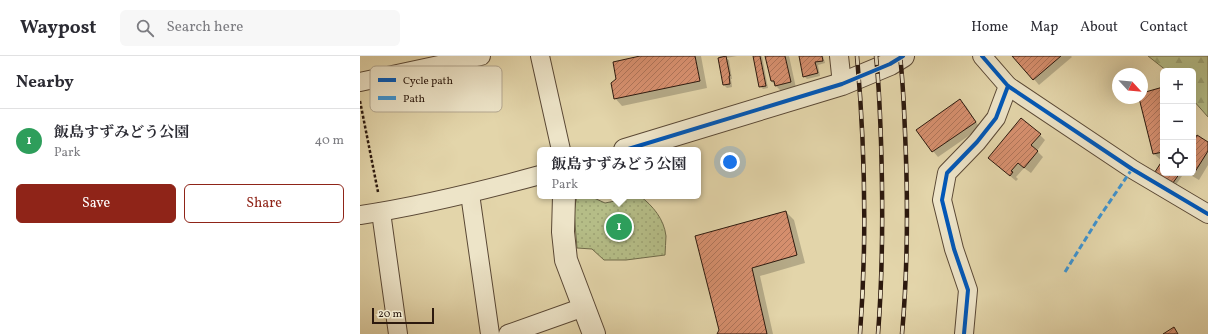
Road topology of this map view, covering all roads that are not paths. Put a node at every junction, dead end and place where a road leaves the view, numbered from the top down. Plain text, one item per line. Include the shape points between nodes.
1 (480, 56) edge
2 (540, 56) edge
3 (839, 56) edge
4 (903, 56) edge
5 (982, 56) edge
6 (434, 66) edge
7 (370, 80) edge
8 (360, 82) edge
9 (842, 84) junction
10 (1008, 86) junction
11 (560, 147) edge
12 (635, 147) edge
13 (537, 176) edge
14 (470, 194) junction
15 (564, 199) edge
16 (381, 212) junction
17 (1208, 214) edge
18 (360, 215) edge
19 (584, 307) junction
20 (398, 334) edge
21 (490, 334) edge
22 (508, 334) edge
23 (594, 334) edge
24 (964, 334) edge

1 - 6 street
2 - 11 street
3 - 9 street
4 - 9 street
5 - 10 street
7 - 8 street
9 - 12 street
10 - 17 street via 1132,169
10 - 24 street via 996,118 947,173 942,200 968,290
13 - 14 street
14 - 16 street
14 - 21 street
15 - 19 street via 563,232 566,260
16 - 18 street
16 - 20 street
19 - 22 street
19 - 23 street

